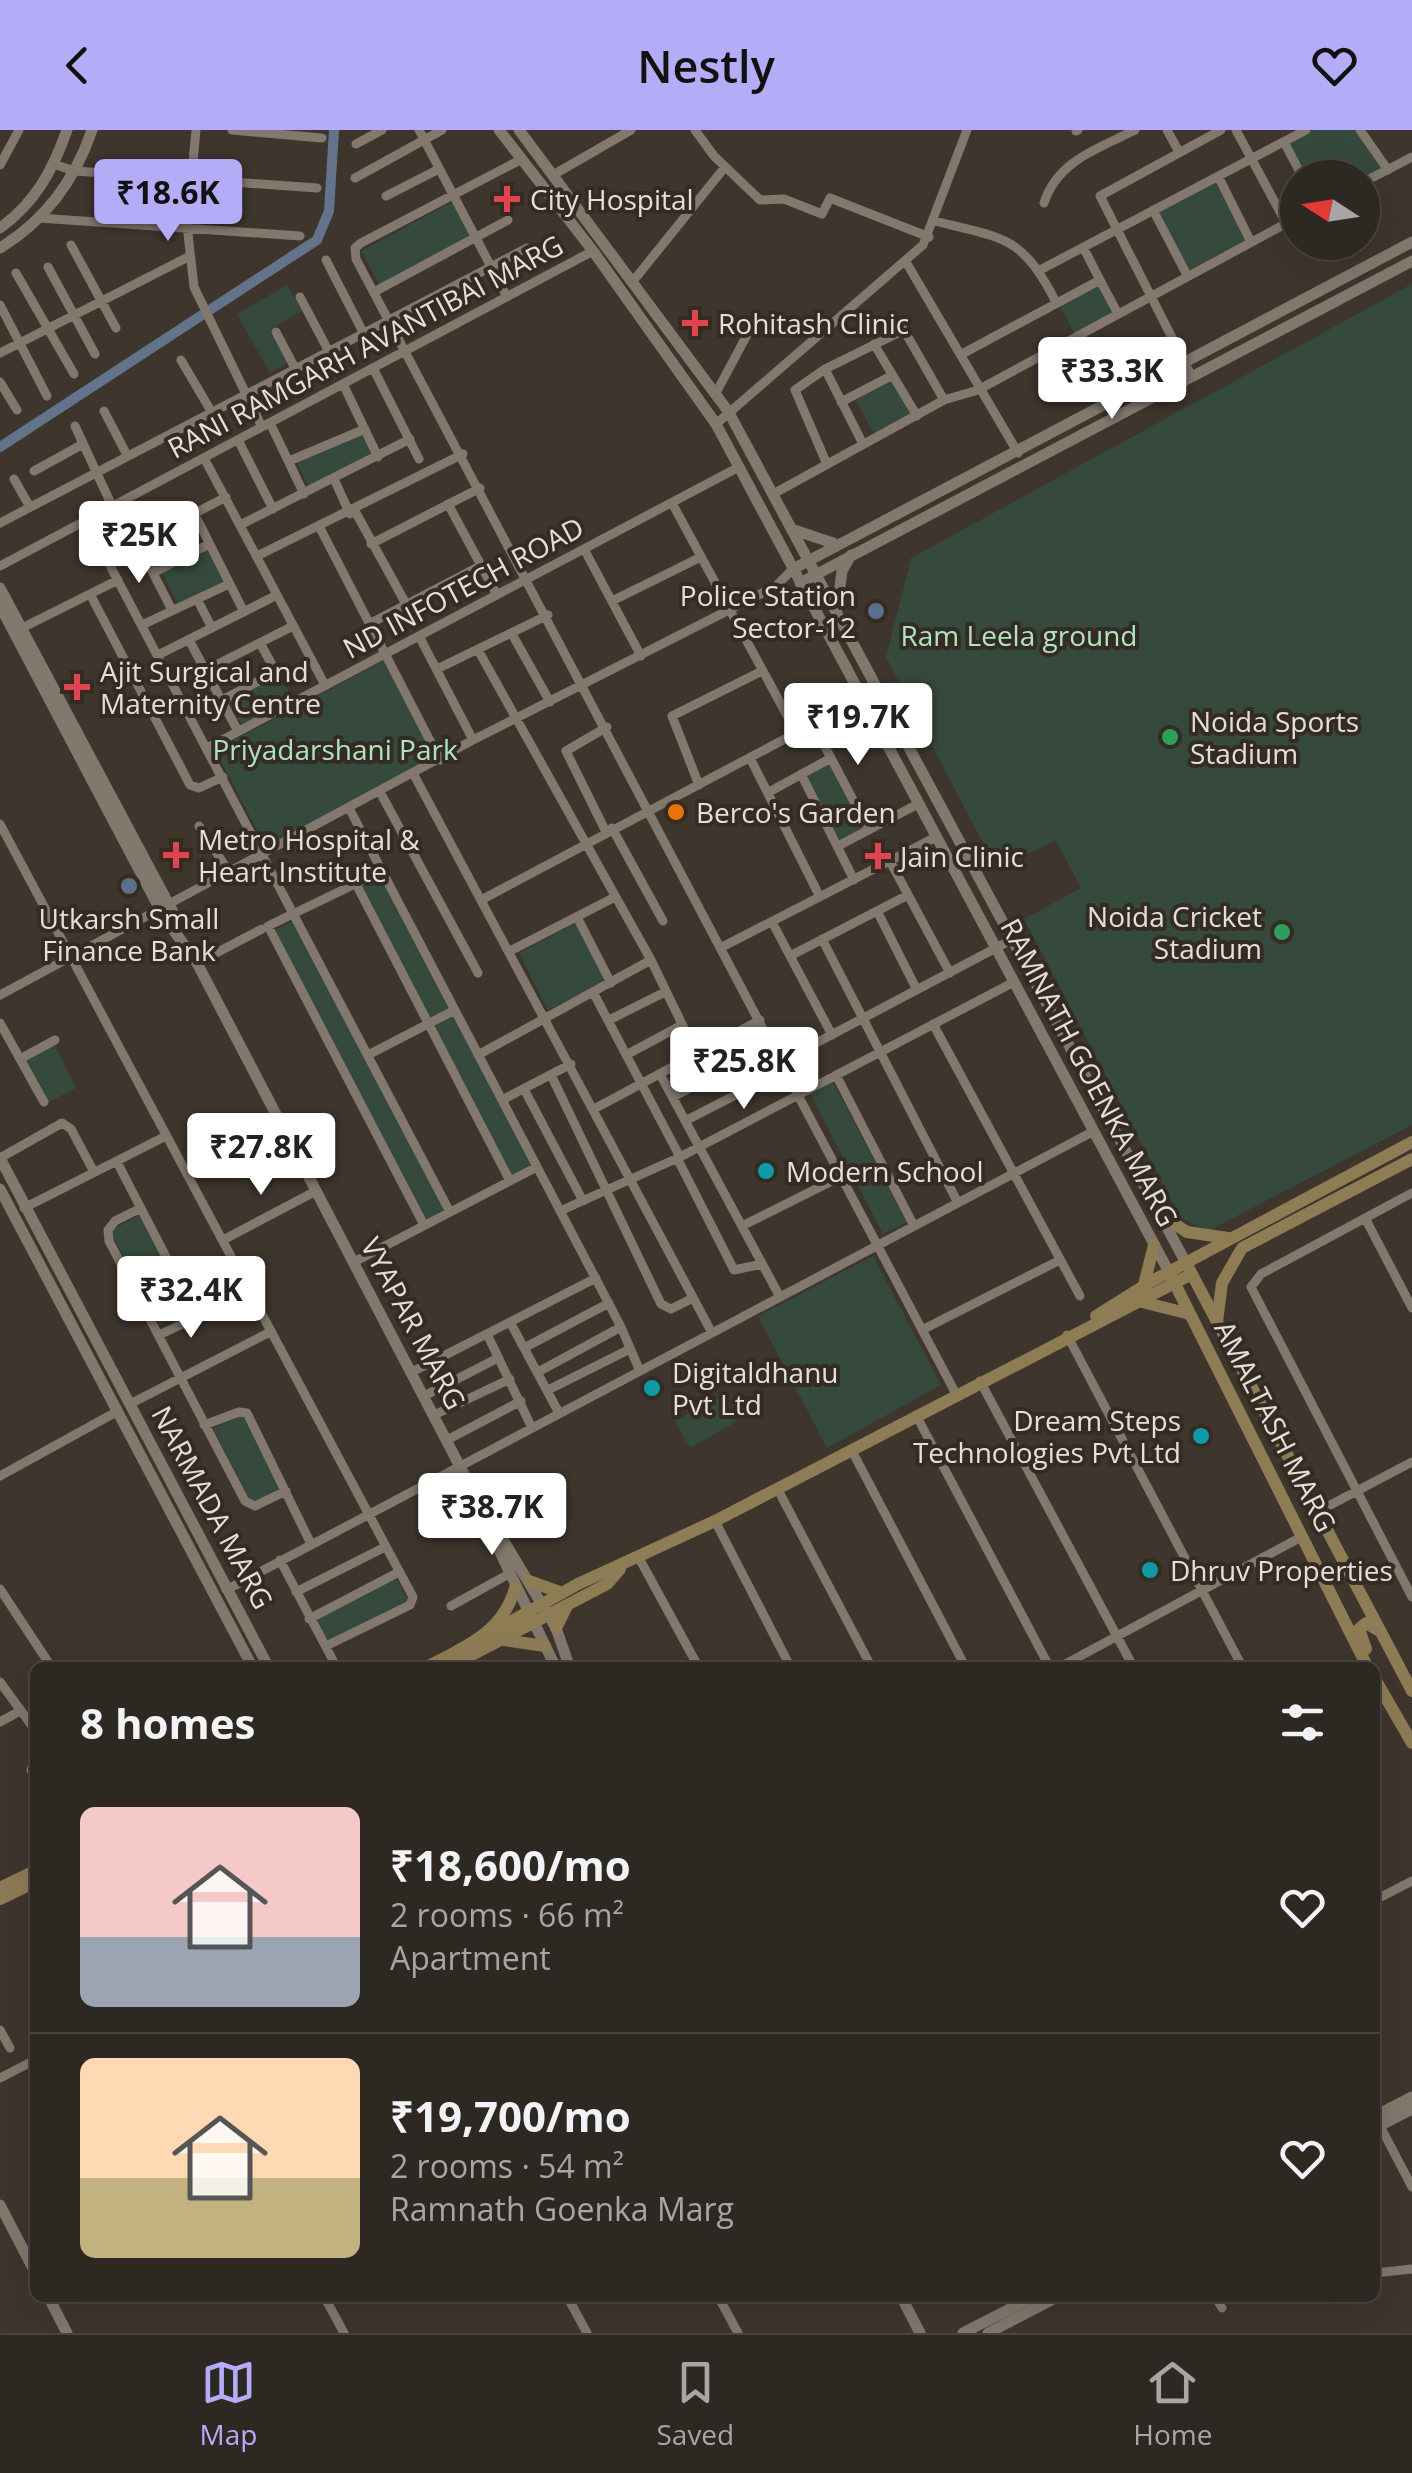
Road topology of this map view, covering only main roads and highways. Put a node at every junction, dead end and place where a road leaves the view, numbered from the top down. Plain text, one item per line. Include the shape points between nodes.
1 (1412, 1142) edge
2 (1412, 1159) edge
3 (1162, 1215) road end
4 (1232, 1238) junction
5 (1154, 1244) road end
6 (1189, 1268) junction
7 (1172, 1277) junction
8 (1144, 1286) junction
9 (1141, 1302) junction
10 (1192, 1315) junction
11 (1217, 1322) junction
12 (1070, 1333) junction
13 (512, 1581) road end
14 (529, 1581) road end
15 (1358, 1590) junction
16 (565, 1598) junction
17 (1334, 1604) junction
18 (531, 1617) junction
19 (556, 1628) road end
20 (1381, 1632) junction
21 (483, 1637) junction
22 (498, 1641) junction
23 (545, 1646) road end
24 (436, 1662) edge
25 (458, 1662) edge
26 (1365, 1662) edge
27 (1366, 1662) edge
28 (1380, 1688) edge
29 (1412, 1691) edge
30 (1412, 1743) edge
31 (30, 1873) edge
32 (30, 1885) edge
33 (0, 1888) edge
34 (0, 1900) edge

1 - 4 main road
2 - 11 main road via 1242,1248 1222,1283
3 - 4 main road via 1187,1232
4 - 6 main road
5 - 8 main road
6 - 7 main road
6 - 11 main road, AMALTASH MARG
7 - 8 main road
7 - 9 main road
7 - 10 main road, AMALTASH MARG
8 - 12 main road
9 - 10 main road
9 - 12 main road
10 - 17 main road, AMALTASH MARG
11 - 15 main road, AMALTASH MARG
12 - 16 main road via 715,1521 602,1572
13 - 21 main road via 505,1613
14 - 16 main road
15 - 17 main road via 1354,1610
15 - 20 main road, AMALTASH MARG
16 - 18 main road
16 - 19 main road
17 - 26 main road, AMALTASH MARG
18 - 21 main road
18 - 22 main road
20 - 27 main road, AMALTASH MARG via 1366,1624 1359,1628
20 - 29 main road, AMALTASH MARG
21 - 24 main road
22 - 23 main road
22 - 25 main road
28 - 30 main road
31 - 33 main road
32 - 34 main road

